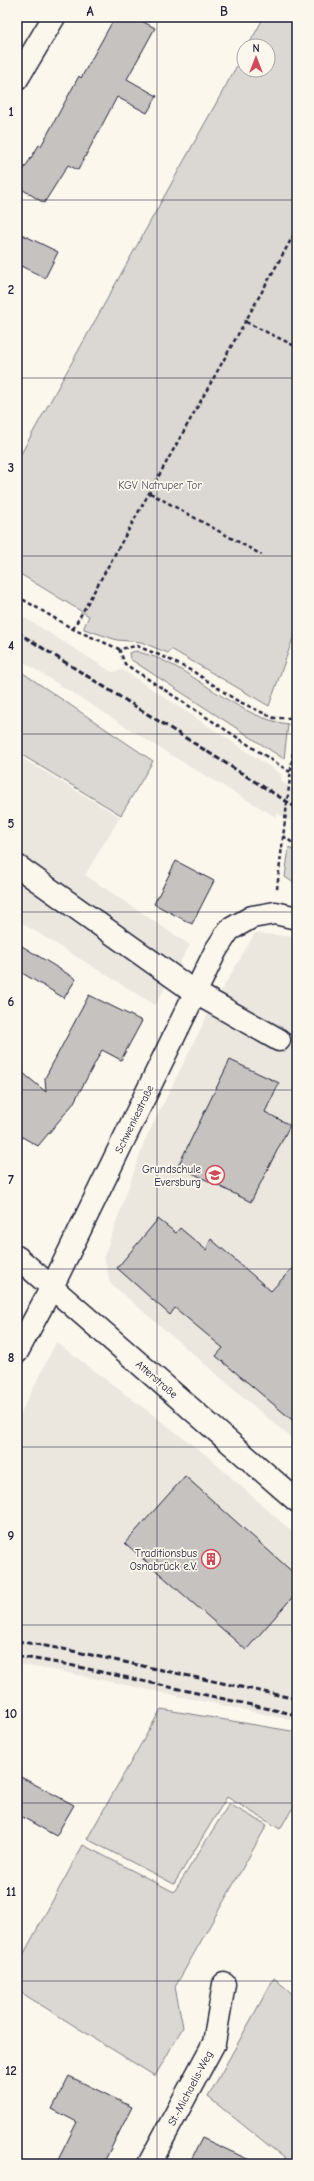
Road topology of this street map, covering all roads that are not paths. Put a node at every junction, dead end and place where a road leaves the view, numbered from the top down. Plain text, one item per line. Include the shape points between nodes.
1 (54, 17) edge
2 (17, 79) edge
3 (17, 866) edge
4 (297, 918) edge
5 (196, 993) junction
6 (279, 1040) dead end
7 (17, 1257) edge
8 (52, 1287) junction
9 (17, 1352) edge
10 (297, 1501) edge
11 (224, 1984) dead end
12 (149, 2164) edge

1 - 2 street
3 - 5 street
4 - 5 street, Schwenkestraße via 275,913 252,917 229,930 216,950
5 - 6 street
5 - 8 street, Schwenkestraße
7 - 8 street, Atterstraße
8 - 9 street, Schwenkestraße
8 - 10 street, Atterstraße
11 - 12 street, St.-Michaelis-Weg via 214,2043

